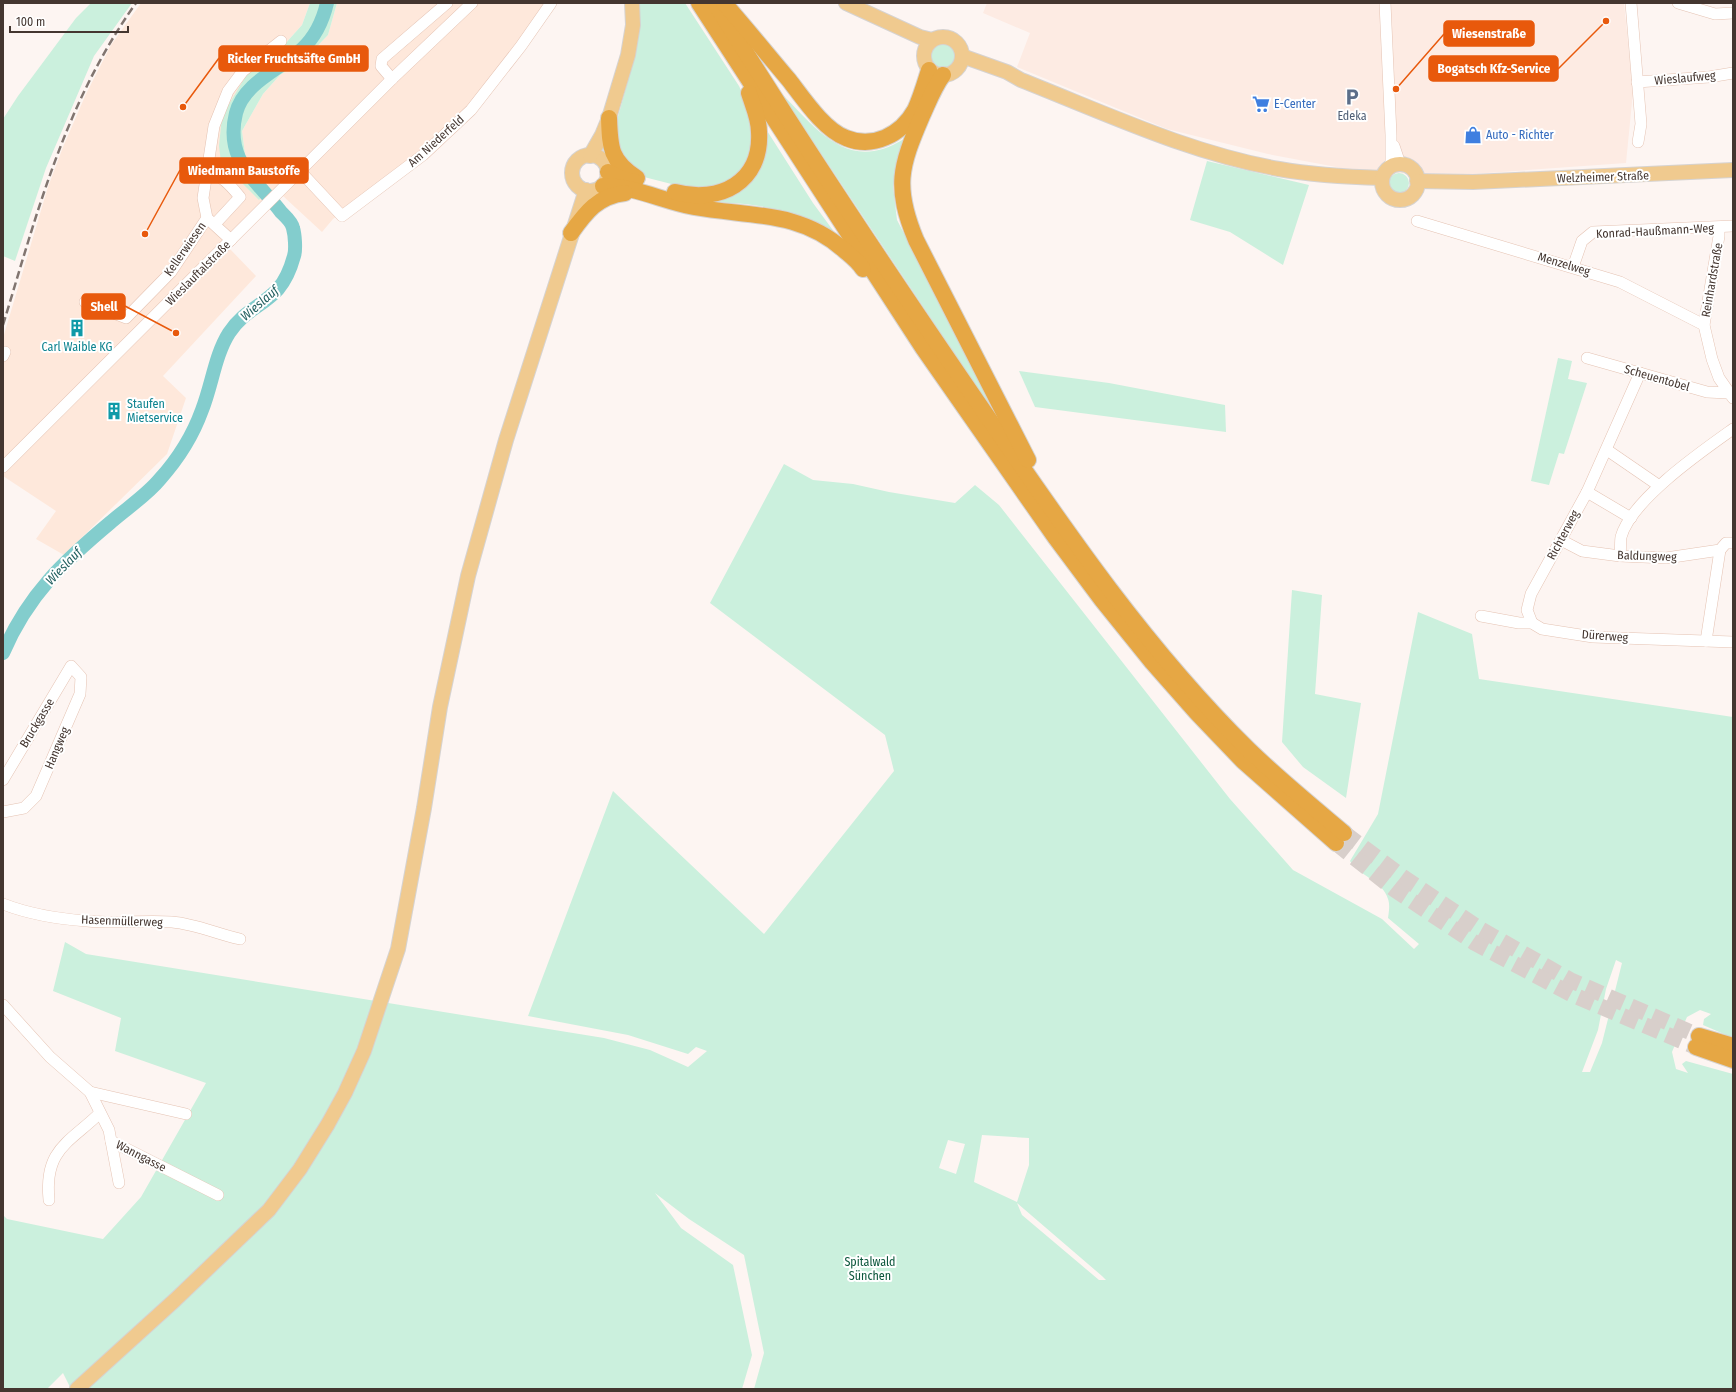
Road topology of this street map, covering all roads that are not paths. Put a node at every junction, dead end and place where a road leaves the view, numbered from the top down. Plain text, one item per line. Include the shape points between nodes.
1 (448, 3) edge
2 (472, 3) edge
3 (551, 3) edge
4 (632, 3) edge
5 (698, 3) edge
6 (715, 3) edge
7 (724, 3) edge
8 (846, 3) edge
9 (1385, 3) edge
10 (1630, 3) edge
11 (1678, 3) edge
12 (1695, 6) edge
13 (1733, 13) edge
14 (887, 22) junction
15 (733, 32) junction
16 (932, 40) junction
17 (281, 41) dead end
18 (923, 55) junction
19 (960, 62) junction
20 (936, 72) junction
21 (1733, 73) edge
22 (746, 78) junction
23 (392, 79) junction
24 (1637, 82) junction
25 (609, 118) junction
26 (1638, 142) dead end
27 (1396, 165) junction
28 (601, 169) junction
29 (1733, 170) edge
30 (300, 171) junction
31 (206, 172) junction
32 (1382, 182) junction
33 (1417, 184) junction
34 (647, 189) junction
35 (586, 190) junction
36 (1417, 220) dead end
37 (211, 221) junction
38 (1733, 226) edge
39 (1719, 228) junction
40 (571, 233) junction
41 (231, 240) junction
42 (1573, 267) junction
43 (85, 302) dead end
44 (894, 302) junction
45 (1704, 325) junction
46 (1587, 358) dead end
47 (1640, 373) junction
48 (1730, 395) edge
49 (1733, 429) edge
50 (1607, 450) junction
51 (3, 467) edge
52 (1658, 485) junction
53 (1587, 492) junction
54 (1047, 504) junction
55 (1631, 518) junction
56 (1561, 540) junction
57 (1733, 543) edge
58 (1720, 550) junction
59 (1620, 556) junction
60 (1481, 616) dead end
61 (1532, 623) junction
62 (1706, 640) junction
63 (1733, 642) edge
64 (71, 666) joint
65 (3, 780) edge
66 (3, 812) edge
67 (3, 904) edge
68 (240, 939) dead end
69 (3, 1005) edge
70 (1733, 1046) edge
71 (1733, 1060) edge
72 (90, 1092) junction
73 (100, 1113) junction
74 (186, 1114) dead end
75 (111, 1141) junction
76 (119, 1183) dead end
77 (218, 1195) dead end
78 (49, 1200) dead end
79 (77, 1389) edge

1 - 23 street via 382,59 381,66
2 - 23 street, Wieslauftalstraße
3 - 30 street, Am Niederfeld via 471,110 423,155 342,216
4 - 25 main road via 630,48
5 - 15 highway
6 - 15 highway
7 - 15 highway
8 - 14 main road
9 - 27 street via 1391,135
10 - 24 street, Wieslaufweg
11 - 12 street
12 - 13 street via 1715,14
14 - 16 main road
14 - 18 main road
15 - 20 highway via 832,129 845,138 864,142 885,139 904,125
15 - 22 highway
15 - 54 highway via 913,307
16 - 18 main road via 927,44
16 - 19 main road via 943,36 954,40 958,44
17 - 31 street, Kellerwiesen via 243,71 228,91 214,126
18 - 20 main road via 926,65
19 - 20 main road via 951,73
19 - 32 main road via 1007,72 1021,80 1184,144 1279,169
20 - 54 highway via 928,105 905,158 902,173 903,204 916,240 1043,487
21 - 24 street, Wieslaufweg
22 - 34 highway via 760,133 754,161 742,180 722,193 710,196
22 - 44 highway
23 - 30 street, Wieslauftalstraße
24 - 26 street, Wieslaufweg via 1641,124
25 - 28 main road via 602,135
25 - 34 highway via 613,154 619,165
27 - 32 main road via 1384,173
27 - 33 main road via 1405,165 1414,171
28 - 34 highway
28 - 35 main road via 594,191
28 - 35 main road via 579,159 573,168 573,174 576,184
29 - 33 main road, Welzheimer Straße
30 - 41 street, Wieslauftalstraße
31 - 37 street, Kellerwiesen via 203,198
31 - 37 street via 216,173 240,197
32 - 33 main road via 1389,196 1400,200 1410,196
34 - 40 highway via 605,198 588,210
34 - 44 highway via 696,207 788,219 816,230 860,264 879,291
35 - 40 main road
36 - 42 street, Menzelweg
37 - 41 street, Kellerwiesen
37 - 43 street, Kellerwiesen via 171,272 126,318
38 - 39 street, Konrad-Haußmann-Weg
39 - 42 street, Konrad-Haußmann-Weg via 1593,232 1582,241
39 - 45 street, Reinhardstraße
40 - 79 main road via 506,440 468,576 440,707 398,949 364,1051 328,1124 300,1169 269,1210
41 - 51 street, Wieslauftalstraße
42 - 45 street, Menzelweg via 1620,282
44 - 54 highway via 923,348 1055,537 1152,662 1196,713 1243,761 1340,838 1303,799 1249,750 1178,674
45 - 48 street, Reinhardstraße via 1719,378
46 - 47 street, Scheuentobel
47 - 48 street, Scheuentobel via 1707,392
47 - 50 street, Richterweg
49 - 52 street
50 - 52 street
50 - 53 street, Richterweg
52 - 55 street
53 - 55 street
53 - 56 street, Richterweg
55 - 59 street via 1622,537
56 - 59 street, Baldungweg via 1582,551
56 - 61 street, Richterweg via 1531,594 1527,610
57 - 58 street, Baldungweg via 1726,544
58 - 59 street, Baldungweg via 1666,558
58 - 62 street
60 - 61 street, Dürerweg
61 - 62 street, Dürerweg via 1542,629 1593,637
62 - 63 street, Dürerweg
64 - 65 street, Bruckgasse
64 - 66 street, Hangweg via 81,677 80,694 36,796 24,808
67 - 68 street, Hasenmüllerweg via 24,912 87,921 172,922 197,926
69 - 72 street, Wanngasse via 50,1057
70 - 71 highway via 1698,1041
72 - 73 street, Wanngasse
72 - 74 street, Wanngasse
73 - 75 street, Wanngasse via 109,1130
73 - 78 street via 60,1148 50,1173
75 - 76 street
75 - 77 street, Wanngasse

